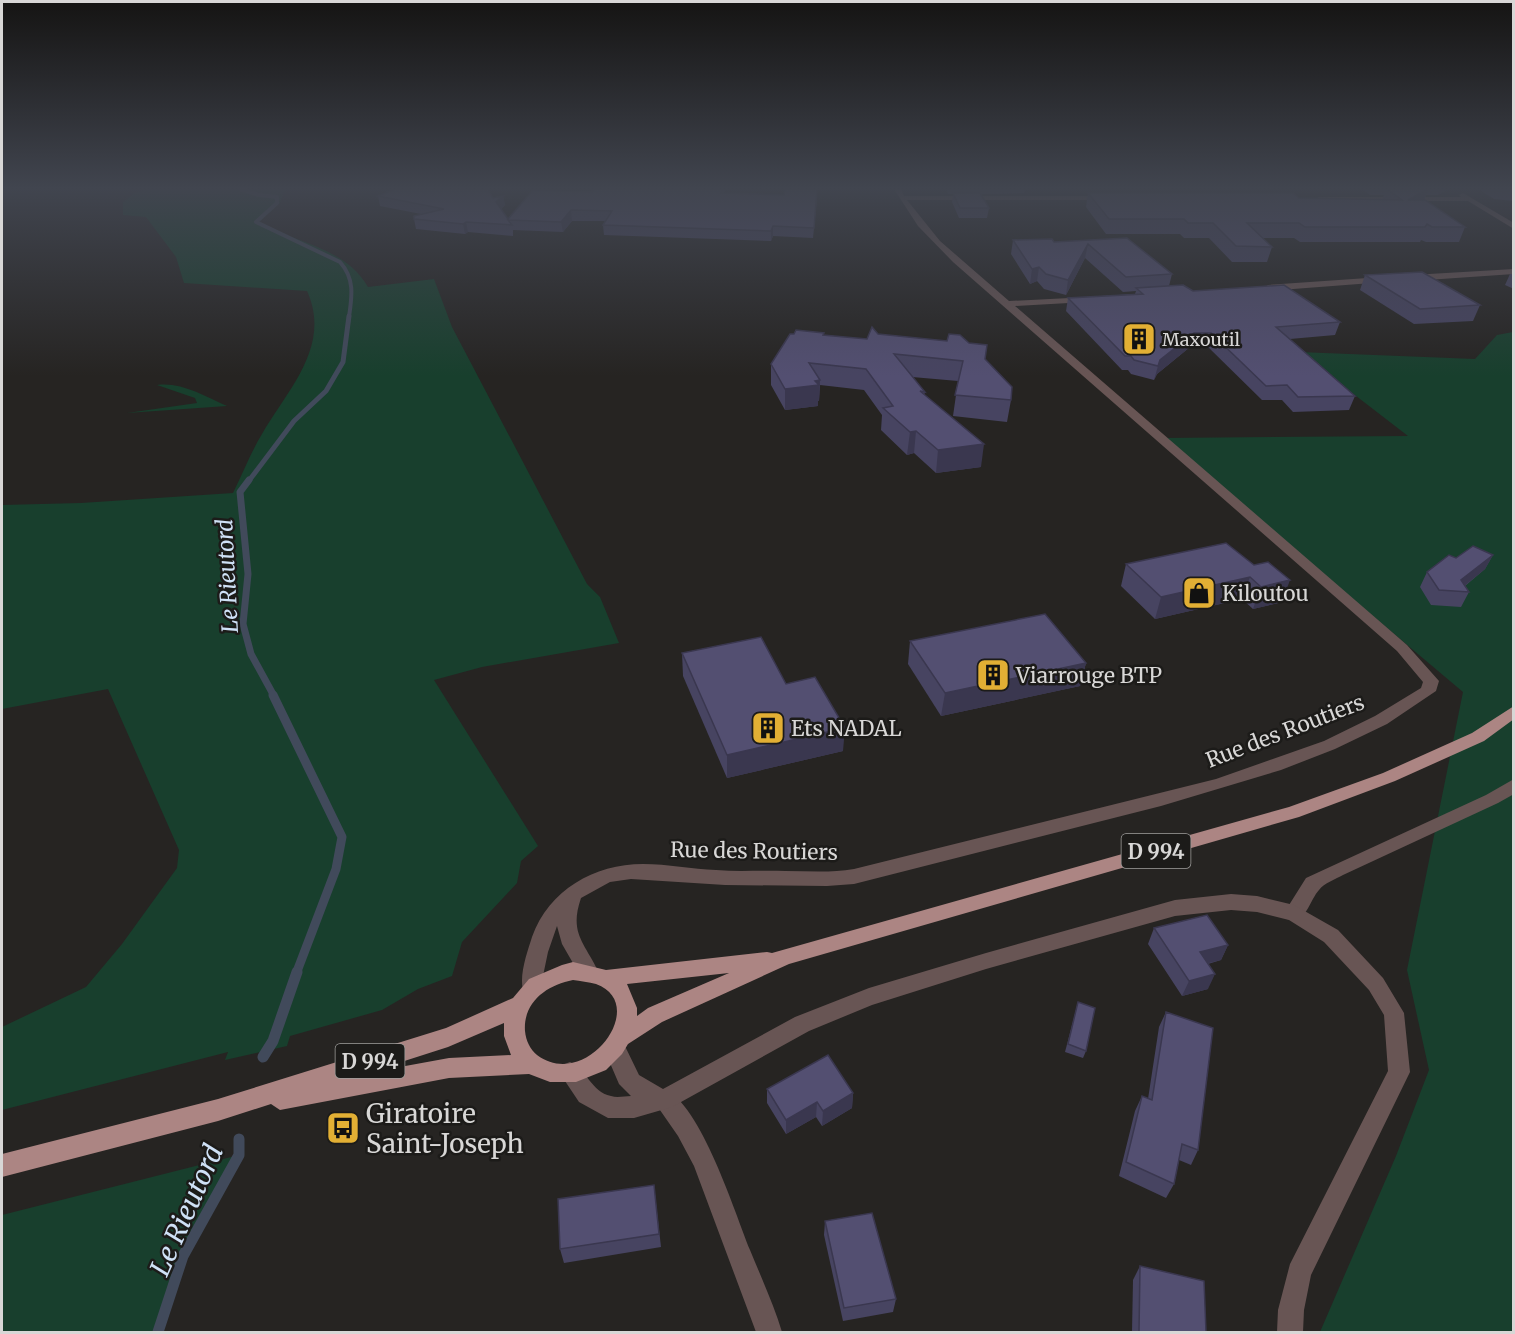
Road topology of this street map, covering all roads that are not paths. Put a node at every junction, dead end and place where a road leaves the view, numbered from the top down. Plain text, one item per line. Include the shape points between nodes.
1 (950, 251) edge
2 (1514, 271) edge
3 (1407, 278) edge
4 (1395, 279) edge
5 (1253, 289) edge
6 (1098, 298) edge
7 (1008, 304) junction
8 (1514, 711) edge
9 (1514, 785) edge
10 (573, 893) junction
11 (1294, 913) junction
12 (785, 957) junction
13 (597, 975) junction
14 (525, 997) junction
15 (619, 1042) junction
16 (532, 1064) junction
17 (570, 1072) junction
18 (664, 1100) junction
19 (218, 1110) junction
20 (2, 1166) edge
21 (769, 1332) edge
22 (1290, 1332) edge

1 - 7 street, Rue des Routiers
2 - 3 street
4 - 5 street
6 - 7 street
7 - 10 street, Rue des Routiers via 1402,648 1431,681 1428,691 1382,720 1242,777 844,878 626,872 608,875
8 - 12 main road, D 994 via 1478,737 1389,777 1293,812
9 - 11 street via 1313,883
10 - 13 street via 566,910 566,929 572,946
10 - 14 street, Rue des Routiers via 543,930
11 - 18 street via 1230,902 1175,908 986,961 869,997 802,1023
11 - 22 street via 1331,936 1376,984 1394,1013 1399,1072 1299,1273
12 - 13 main road, D 994
12 - 15 main road, D 994 via 655,1015
13 - 14 main road, D 994 via 558,974
13 - 15 main road via 617,986 628,1009 628,1023
14 - 16 main road via 513,1021 514,1037 520,1052
14 - 19 main road, D 994 via 488,1021 448,1036
15 - 17 main road, D 994 via 595,1064
15 - 18 street via 623,1073 638,1090
16 - 17 main road, D 994 via 549,1071
16 - 19 main road, D 994 via 448,1068
17 - 18 street via 587,1095 608,1107 634,1107
18 - 21 street via 686,1128 703,1160
19 - 20 main road, D 994

